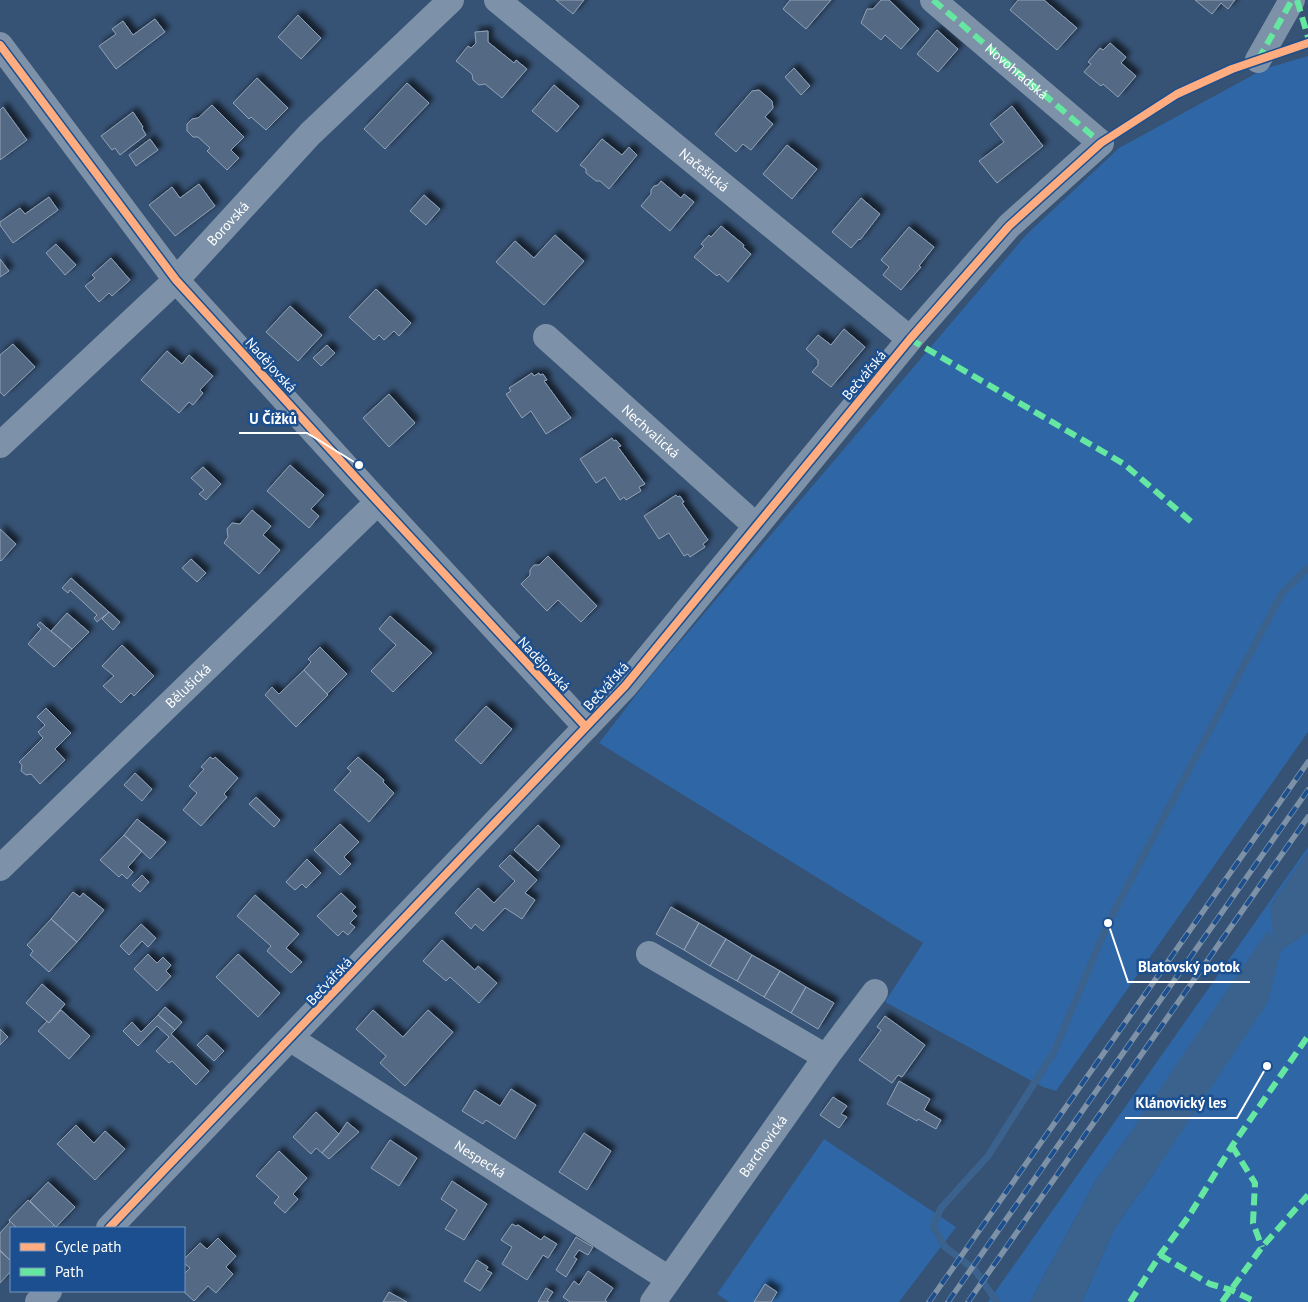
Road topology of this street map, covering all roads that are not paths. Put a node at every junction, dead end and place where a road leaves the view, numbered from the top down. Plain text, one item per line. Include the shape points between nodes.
1 (451, 0) edge
2 (496, 0) edge
3 (933, 0) edge
4 (1292, 0) edge
5 (0, 45) edge
6 (1258, 60) dead end
7 (1101, 143) joint
8 (176, 280) junction
9 (546, 337) dead end
10 (910, 339) junction
11 (0, 445) edge
12 (378, 502) junction
13 (756, 526) junction
14 (586, 728) junction
15 (0, 868) edge
16 (649, 954) dead end
17 (875, 992) dead end
18 (291, 1039) junction
19 (826, 1057) junction
20 (110, 1227) edge
21 (669, 1279) junction
22 (48, 1292) edge
23 (38, 1302) edge
24 (653, 1302) edge

1 - 8 street, Borovská via 310,134
2 - 10 street, Načešická
3 - 7 street, Novohradská
4 - 6 street
5 - 8 street, Nadějovská
7 - 10 street, Bečvářská via 1009,226
8 - 11 street, Borovská
8 - 12 street, Nadějovská
9 - 13 street, Nechvalická
10 - 13 street, Bečvářská
12 - 14 street, Nadějovská
12 - 15 street, Bělušická
13 - 14 street, Bečvářská via 625,686
14 - 18 street, Bečvářská
16 - 19 street
17 - 19 street, Barchovická
18 - 20 street, Bečvářská
18 - 21 street, Nespecká
19 - 21 street, Barchovická
21 - 24 street, Barchovická
22 - 23 street

